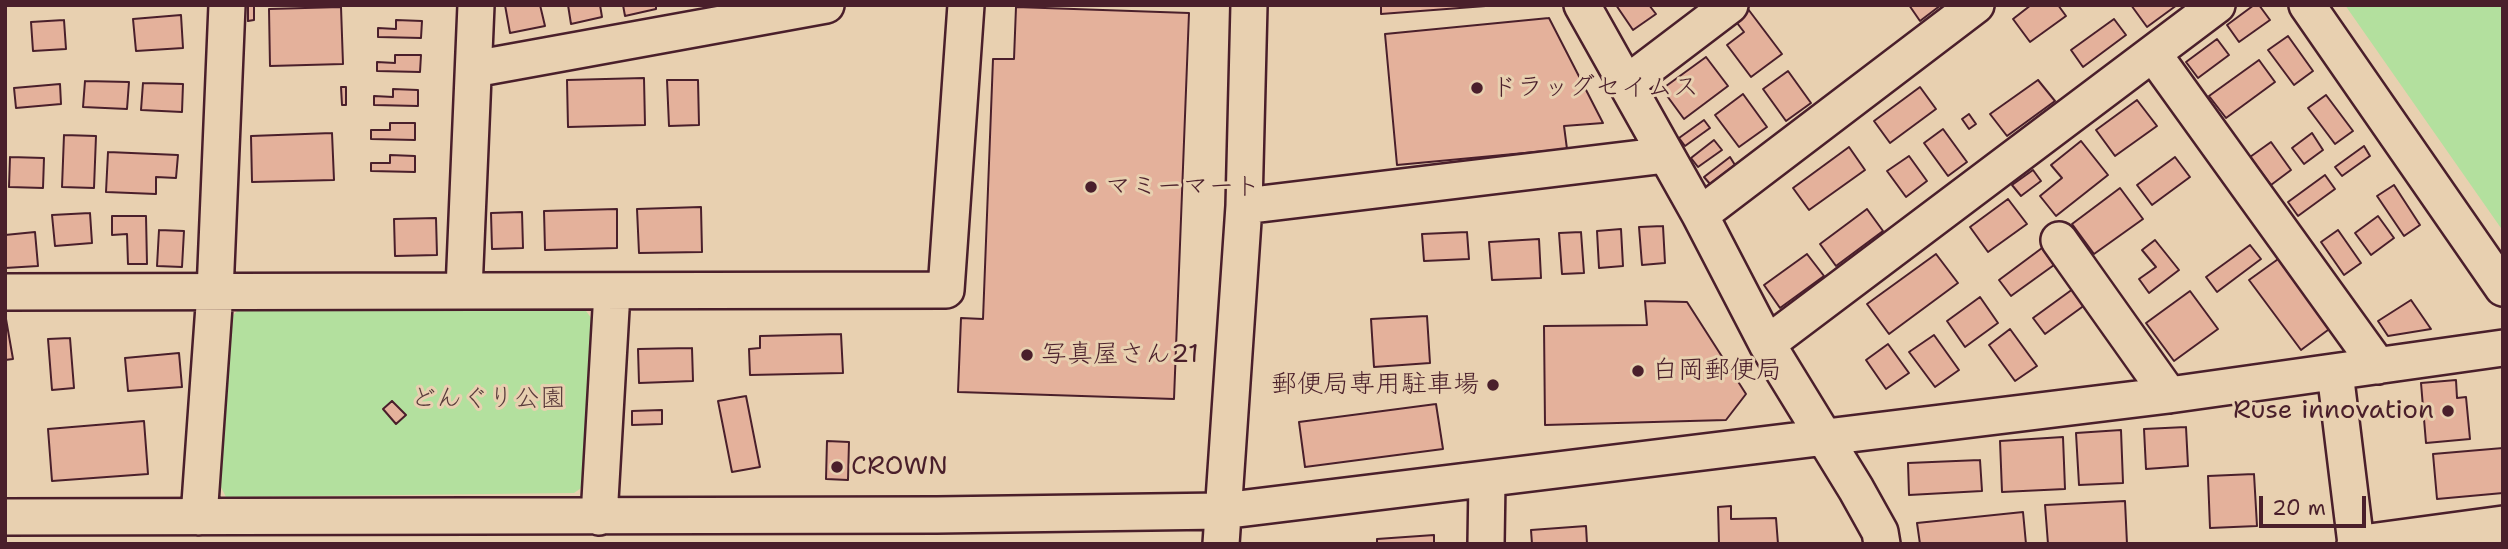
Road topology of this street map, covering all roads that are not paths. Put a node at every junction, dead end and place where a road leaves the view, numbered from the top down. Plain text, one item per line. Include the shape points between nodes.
1 (227, 5) edge
2 (476, 5) edge
3 (826, 5) edge
4 (966, 5) edge
5 (1249, 5) edge
6 (1582, 5) edge
7 (1730, 5) edge
8 (1976, 5) edge
9 (2217, 5) edge
10 (2308, 5) edge
11 (2154, 55) junction
12 (474, 69) junction
13 (1626, 84) junction
14 (1666, 155) junction
15 (1244, 206) junction
16 (1700, 215) junction
17 (2059, 240) dead end
18 (2503, 288) edge
19 (464, 290) junction
20 (5, 292) edge
21 (215, 292) junction
22 (612, 292) junction
23 (1767, 344) junction
24 (2503, 348) edge
25 (2378, 366) junction
26 (2335, 372) junction
27 (2169, 395) junction
28 (1826, 435) junction
29 (1487, 481) junction
30 (5, 517) edge
31 (199, 517) junction
32 (599, 517) junction
33 (2503, 524) edge
34 (1222, 527) edge
35 (310, 529) edge
36 (62, 530) edge
37 (936, 530) edge
38 (1486, 544) edge
39 (1882, 544) edge
40 (2355, 544) edge

1 - 21 street
2 - 12 street
3 - 12 street
4 - 22 street via 946,290
5 - 15 street
6 - 13 street
7 - 13 street
8 - 16 street
9 - 11 street
10 - 18 street
11 - 23 street
11 - 25 street
12 - 19 street
13 - 14 street
14 - 15 street
14 - 16 street
15 - 34 street
16 - 23 street
17 - 27 street
19 - 21 street
19 - 22 street
20 - 21 street
21 - 31 street
22 - 32 street
23 - 28 street
24 - 25 street
25 - 26 street
26 - 27 street
26 - 40 street
27 - 28 street
28 - 29 street
28 - 39 street via 1880,532
29 - 34 street
29 - 38 street
30 - 36 street
31 - 35 street
31 - 36 street
32 - 35 street
32 - 37 street
33 - 40 street
34 - 37 street

